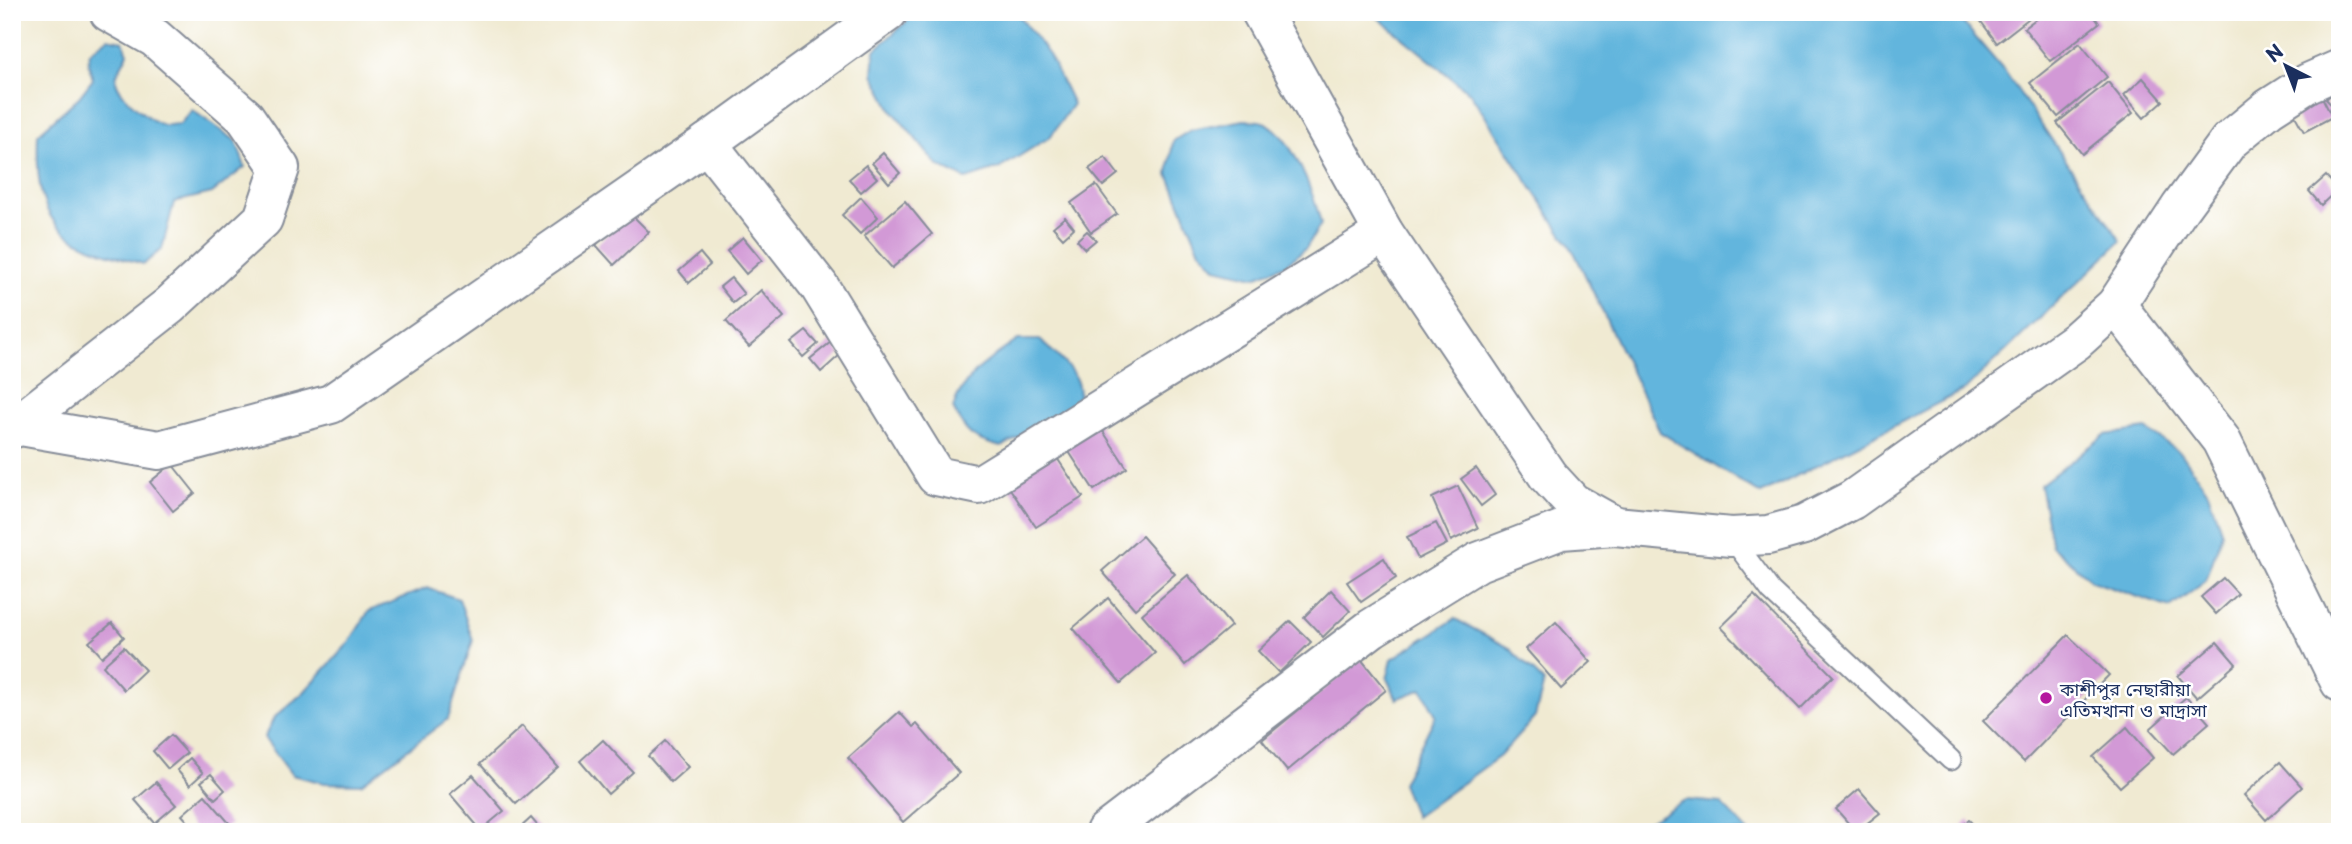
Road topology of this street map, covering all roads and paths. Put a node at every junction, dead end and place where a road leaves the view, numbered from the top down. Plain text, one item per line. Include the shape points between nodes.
1 (109, 12) edge
2 (888, 12) edge
3 (1261, 12) edge
4 (2340, 69) edge
5 (707, 143) junction
6 (1384, 233) junction
7 (2116, 306) junction
8 (14, 427) edge
9 (1615, 526) junction
10 (1731, 537) junction
11 (2340, 682) edge
12 (1951, 760) dead end
13 (1105, 832) edge

1 - 8 street via 155,38 245,117 280,168 263,219 169,306
2 - 5 street
3 - 6 street
4 - 7 street via 2269,108 2229,141
5 - 6 street via 819,286 936,476 979,485
5 - 8 street via 331,404 159,450
6 - 9 street via 1548,476 1572,502
7 - 10 street via 2031,376 1852,500 1804,525 1768,535
7 - 11 street via 2221,440
9 - 10 street
9 - 13 street via 1561,530 1478,562 1372,628
10 - 12 lane via 1771,592

